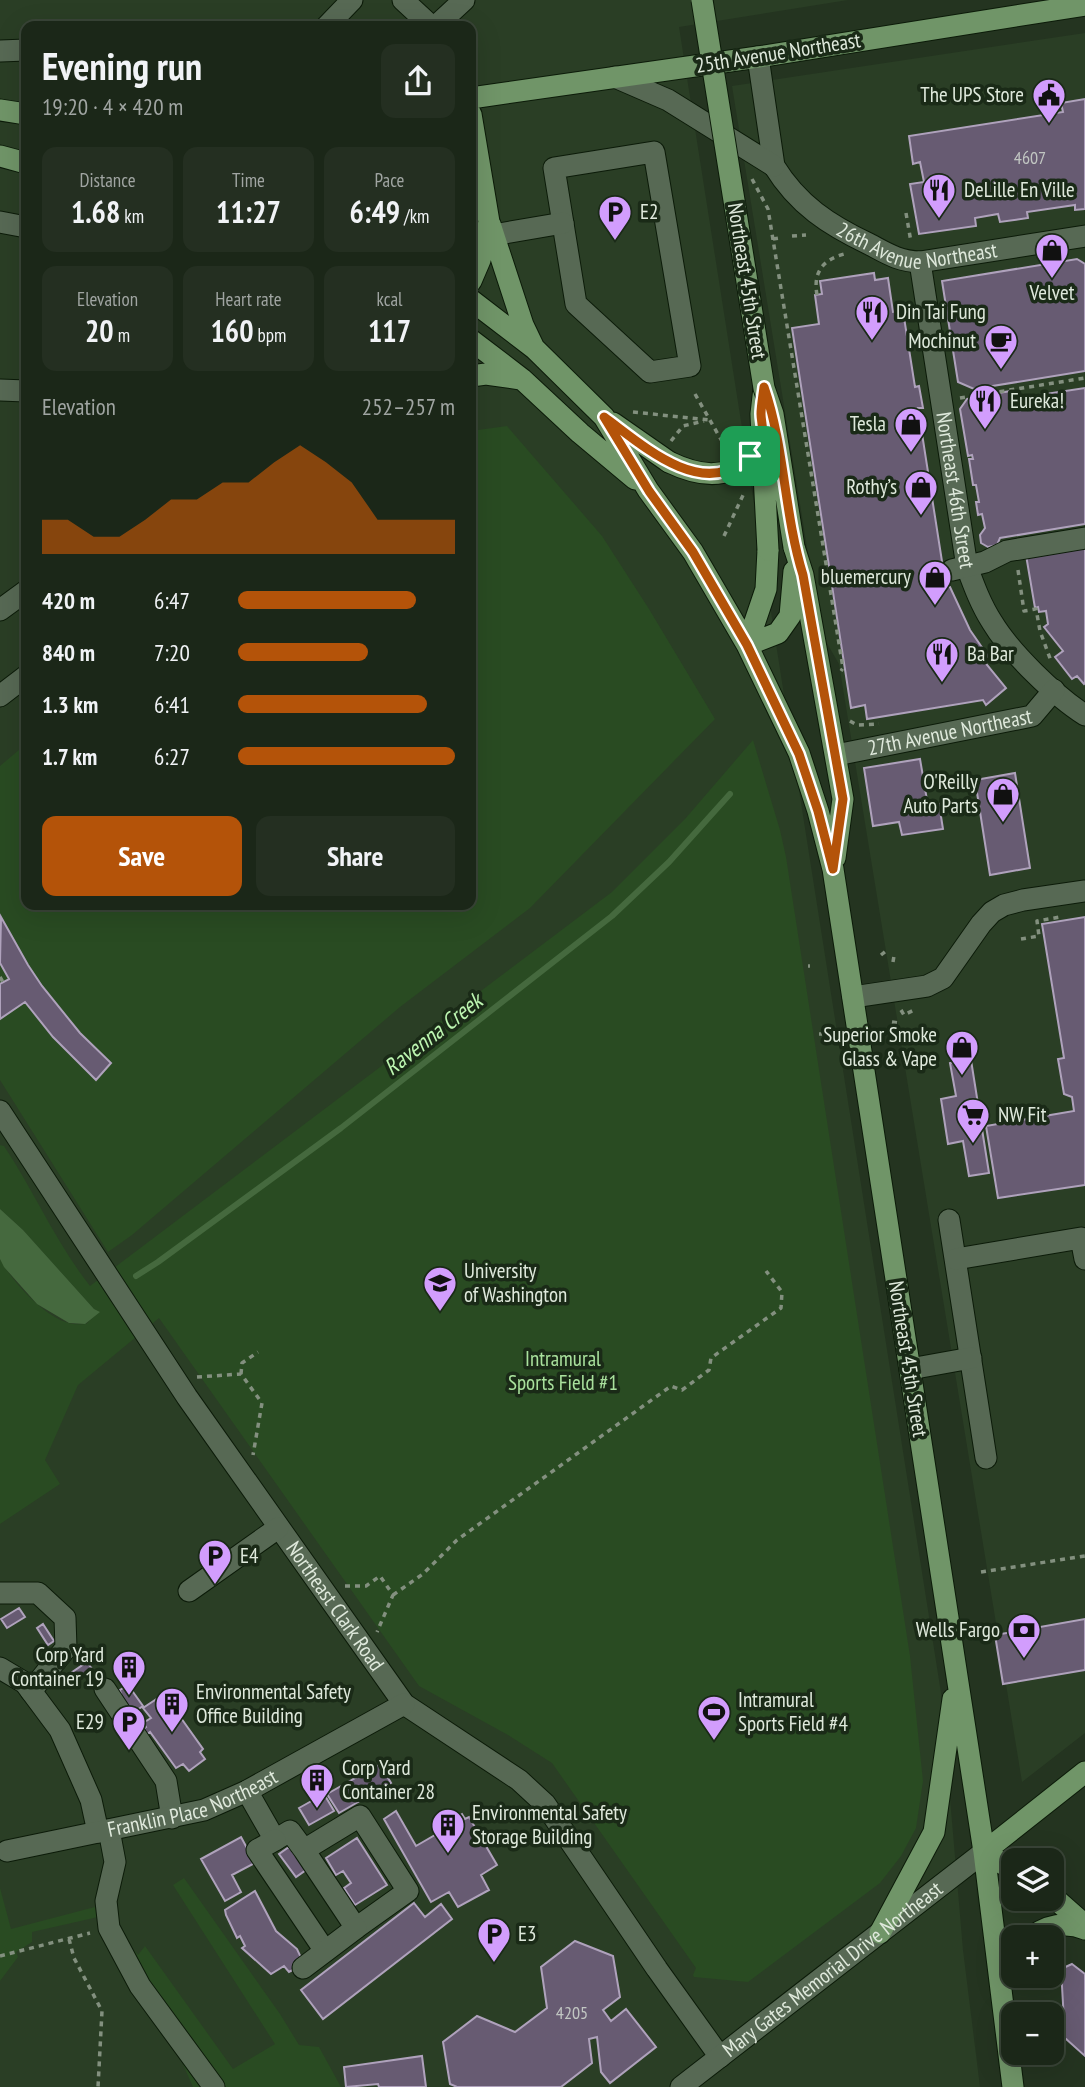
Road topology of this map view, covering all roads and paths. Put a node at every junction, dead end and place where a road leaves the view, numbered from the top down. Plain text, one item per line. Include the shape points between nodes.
1 (352, 0) edge
2 (403, 0) edge
3 (464, 0) edge
4 (702, 0) edge
5 (1085, 5) edge
6 (332, 21) edge
7 (425, 21) edge
8 (441, 21) edge
9 (21, 50) edge
10 (0, 51) edge
11 (758, 57) junction
12 (615, 77) junction
13 (476, 97) edge
14 (0, 110) edge
15 (21, 113) edge
16 (476, 142) edge
17 (21, 151) edge
18 (0, 155) edge
19 (21, 161) edge
20 (774, 166) junction
21 (906, 213) dead end
22 (0, 222) edge
23 (563, 223) junction
24 (21, 226) edge
25 (491, 228) junction
26 (806, 235) dead end
27 (792, 236) dead end
28 (1085, 236) edge
29 (780, 238) dead end
30 (773, 239) dead end
31 (836, 250) dead end
32 (915, 252) junction
33 (476, 269) edge
34 (817, 295) dead end
35 (476, 304) edge
36 (476, 344) edge
37 (535, 349) junction
38 (476, 375) edge
39 (1085, 378) edge
40 (522, 379) junction
41 (764, 387) junction
42 (0, 390) edge
43 (21, 391) edge
44 (695, 394) dead end
45 (955, 399) dead end
46 (628, 412) dead end
47 (604, 417) junction
48 (710, 420) junction
49 (762, 437) junction
50 (669, 452) junction
51 (748, 485) dead end
52 (649, 491) junction
53 (724, 536) dead end
54 (1085, 538) edge
55 (794, 547) junction
56 (1015, 550) junction
57 (960, 569) junction
58 (21, 594) edge
59 (0, 610) edge
60 (747, 645) junction
61 (1056, 666) dead end
62 (21, 679) edge
63 (2, 691) edge
64 (1054, 691) junction
65 (1085, 715) edge
66 (881, 724) dead end
67 (857, 725) dead end
68 (836, 755) junction
69 (833, 869) junction
70 (1085, 891) edge
71 (1061, 917) dead end
72 (1021, 939) dead end
73 (894, 956) dead end
74 (893, 962) dead end
75 (0, 977) edge
76 (3, 982) dead end
77 (853, 997) junction
78 (901, 1010) dead end
79 (904, 1015) dead end
80 (892, 1022) dead end
81 (898, 1023) dead end
82 (3, 1120) edge
83 (949, 1220) dead end
84 (956, 1259) junction
85 (1085, 1259) edge
86 (766, 1271) dead end
87 (258, 1352) dead end
88 (971, 1358) junction
89 (909, 1369) junction
90 (241, 1374) junction
91 (194, 1377) dead end
92 (986, 1458) dead end
93 (253, 1460) dead end
94 (278, 1528) junction
95 (1085, 1556) edge
96 (981, 1572) dead end
97 (342, 1586) dead end
98 (189, 1591) dead end
99 (0, 1593) edge
100 (393, 1595) junction
101 (376, 1634) dead end
102 (0, 1668) edge
103 (956, 1676) junction
104 (105, 1689) dead end
105 (31, 1691) junction
106 (404, 1704) junction
107 (1085, 1772) edge
108 (247, 1791) junction
109 (172, 1818) junction
110 (104, 1831) junction
111 (275, 1840) junction
112 (304, 1850) junction
113 (6, 1851) dead end
114 (984, 1852) junction
115 (1001, 1863) edge
116 (1064, 1907) edge
117 (1064, 1925) edge
118 (1085, 1927) edge
119 (109, 1928) junction
120 (356, 1928) junction
121 (880, 1933) junction
122 (69, 1939) junction
123 (326, 1951) junction
124 (0, 1956) edge
125 (303, 1968) dead end
126 (1006, 1988) edge
127 (1002, 2002) joint
128 (720, 2057) junction
129 (1010, 2065) edge
130 (98, 2087) edge
131 (214, 2087) edge
132 (681, 2087) edge
133 (1013, 2087) edge

1 - 6 street
2 - 7 street
3 - 8 street
4 - 41 main road, Northeast 45th Street, bridge
5 - 11 main road, 25th Avenue Northeast
9 - 10 street
11 - 12 main road, 25th Avenue Northeast
11 - 20 street, 26th Avenue Northeast
12 - 13 main road, 25th Avenue Northeast
12 - 20 street, 26th Avenue Northeast via 668,100
14 - 15 main road
16 - 25 main road
17 - 18 main road
18 - 19 main road
20 - 32 street, 26th Avenue Northeast via 801,200 830,224 903,261
21 - 32 path
22 - 24 street
23 - 23 street via 576,304 650,372 690,366 654,152 554,168
23 - 25 street
25 - 33 main road
25 - 37 main road
26 - 27 path
28 - 32 street, 26th Avenue Northeast
29 - 30 path
31 - 34 path via 844,254 829,258 818,273
32 - 57 street, Northeast 46th Street
35 - 37 main road
36 - 40 main road
37 - 47 main road
38 - 40 main road
39 - 45 path
40 - 52 main road
41 - 49 main road, Northeast 45th Street, bridge
41 - 55 main road, bridge via 773,414
42 - 43 street
44 - 48 path
46 - 48 path
47 - 50 main road
47 - 52 main road
48 - 50 path via 683,426
49 - 50 main road, bridge via 750,456 721,473 701,474
49 - 60 main road, Northeast 45th Street, bridge via 766,589
51 - 53 path
52 - 60 main road via 693,552
54 - 56 street
55 - 60 main road via 790,616 778,633
55 - 68 main road
56 - 57 street
56 - 61 path via 1024,611 1036,608 1040,631
57 - 64 street, Northeast 46th Street via 1003,638
58 - 59 street
60 - 69 main road, Northeast 45th Street via 799,754
62 - 63 street
64 - 65 street, 27th Avenue Northeast
64 - 68 street, 27th Avenue Northeast via 1032,716
66 - 67 path
68 - 69 main road via 843,799
69 - 77 main road, Northeast 45th Street
70 - 77 street via 1004,905 981,924 943,978 927,986
71 - 72 path via 1037,921 1039,936
73 - 74 path
75 - 76 path
77 - 89 main road, Northeast 45th Street
78 - 79 path
80 - 81 path
82 - 94 street, Northeast Clark Road
83 - 84 street
84 - 85 street via 1081,1238
84 - 88 street
86 - 100 path via 782,1292 781,1308 711,1358 709,1370 681,1390 671,1386 457,1540 423,1574
87 - 90 path via 242,1363
88 - 89 street
88 - 92 street
89 - 103 main road, Northeast 45th Street
90 - 91 path
90 - 93 path via 262,1403
94 - 98 street
94 - 106 street, Northeast Clark Road
95 - 96 path
97 - 100 path via 366,1586 380,1576
99 - 105 street via 38,1593 65,1618 66,1648
100 - 101 path
102 - 105 street
103 - 114 main road, Northeast 45th Street
103 - 121 main road via 934,1832
104 - 109 street via 166,1781
105 - 110 street via 60,1730
106 - 108 street, Franklin Place Northeast
106 - 128 street, Northeast Clark Road via 519,1780 545,1804
107 - 114 main road
108 - 109 street, Franklin Place Northeast
108 - 111 street
109 - 110 street, Franklin Place Northeast
110 - 113 street, Franklin Place Northeast
110 - 119 street via 115,1862 106,1901
111 - 112 street via 290,1831
111 - 123 street via 257,1850
112 - 120 street
112 - 120 street via 360,1816 408,1891
114 - 115 main road
114 - 121 street, Mary Gates Memorial Drive Northeast
114 - 127 main road, Northeast 45th Street
116 - 118 main road
117 - 118 main road
119 - 122 path
119 - 131 street via 140,1986
120 - 123 street
121 - 128 street, Mary Gates Memorial Drive Northeast
122 - 124 path
122 - 130 path via 102,2011
123 - 125 street
126 - 127 main road
128 - 132 street, Mary Gates Memorial Drive Northeast
129 - 133 main road, Northeast 45th Street

